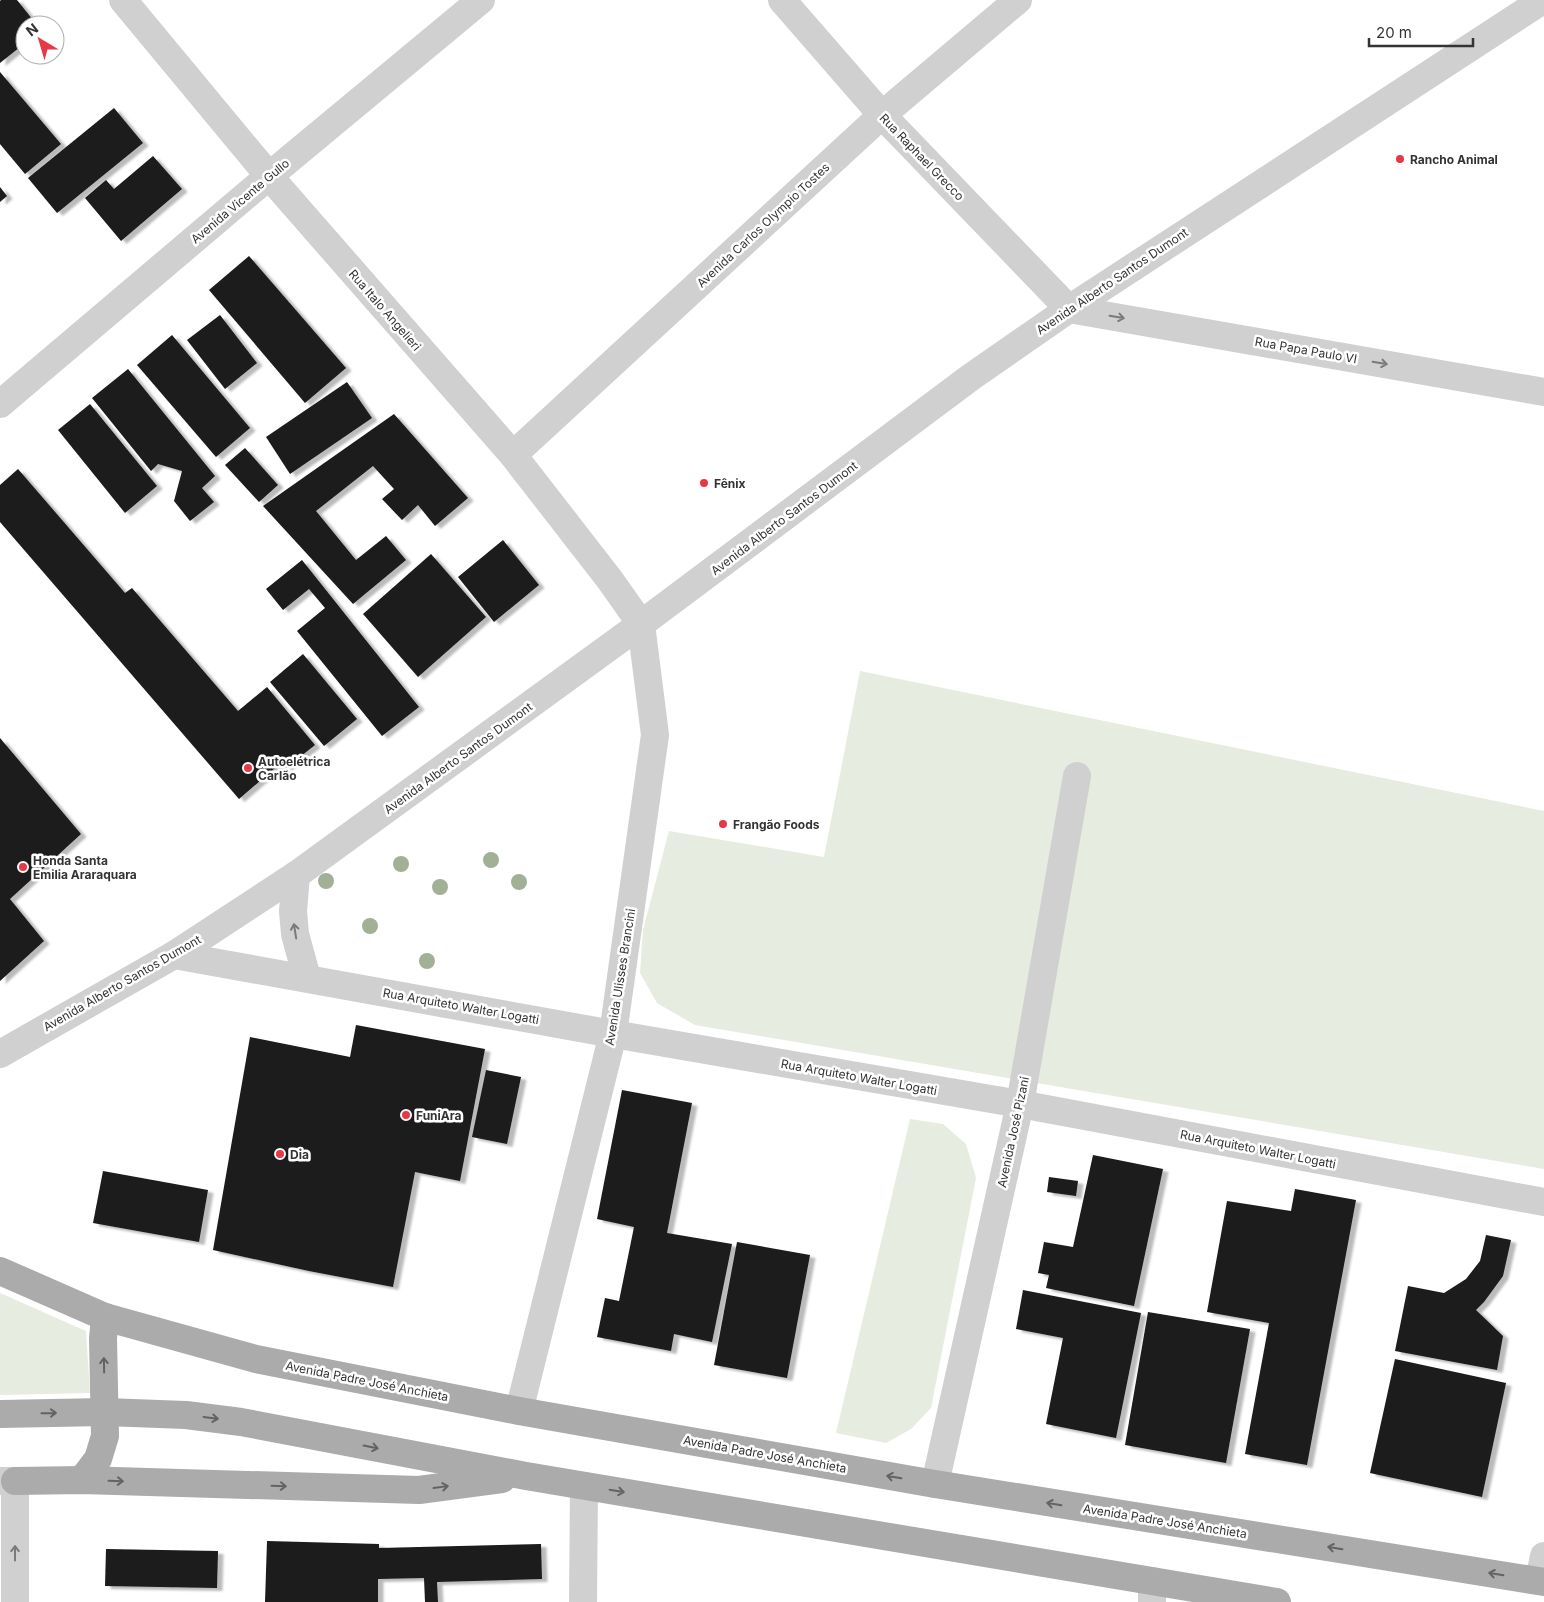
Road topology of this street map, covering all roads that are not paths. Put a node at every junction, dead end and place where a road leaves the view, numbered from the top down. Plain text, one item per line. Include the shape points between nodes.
1 (123, 0) edge
2 (481, 0) edge
3 (782, 0) edge
4 (1018, 0) edge
5 (1543, 0) edge
6 (882, 115) junction
7 (269, 176) junction
8 (1069, 309) junction
9 (1544, 392) edge
10 (3, 397) edge
11 (513, 456) junction
12 (641, 624) junction
13 (1077, 776) dead end
14 (296, 875) junction
15 (174, 955) junction
16 (307, 978) junction
17 (613, 1034) junction
18 (27, 1038) junction
19 (0, 1054) edge
20 (0, 1062) edge
21 (1020, 1104) junction
22 (1544, 1202) edge
23 (0, 1271) edge
24 (105, 1317) junction
25 (519, 1411) junction
26 (105, 1412) junction
27 (0, 1414) edge
28 (526, 1476) junction
29 (82, 1480) junction
30 (7, 1481) edge
31 (935, 1484) junction
32 (584, 1486) junction
33 (1542, 1573) edge
34 (1152, 1591) edge
35 (15, 1602) edge
36 (583, 1602) edge
37 (1277, 1602) edge

1 - 7 street, Rua Italo Angelieri
2 - 7 street, Avenida Vicente Gullo
3 - 6 street, Rua Raphael Grecco
4 - 6 street, Avenida Carlos Olympio Tostes
5 - 8 street, Avenida Alberto Santos Dumont
6 - 8 street, Rua Raphael Grecco
6 - 11 street, Avenida Carlos Olympio Tostes
7 - 10 street, Avenida Vicente Gullo
7 - 11 street, Rua Italo Angelieri
8 -> 9 street, Rua Papa Paulo VI
8 - 12 street, Avenida Alberto Santos Dumont via 971,377
11 - 12 street, Rua Italo Angelieri
12 - 14 street, Avenida Alberto Santos Dumont
12 - 17 street, Avenida Ulisses Brancini via 655,736
13 - 21 street, Avenida José Pizani
14 - 15 street, Avenida Alberto Santos Dumont
16 -> 14 street via 295,934
15 - 16 street, Rua Arquiteto Walter Logatti
15 - 18 street, Avenida Alberto Santos Dumont
16 - 17 street, Rua Arquiteto Walter Logatti
17 - 21 street, Rua Arquiteto Walter Logatti
17 - 25 street, Avenida Ulisses Brancini
18 - 19 street, Avenida Alberto Santos Dumont
18 - 20 street, Avenida Alberto Santos Dumont
21 - 22 street, Rua Arquiteto Walter Logatti
21 - 31 street, Avenida José Pizani
23 - 24 main road, Avenida Padre José Anchieta
24 - 25 main road, Avenida Padre José Anchieta via 256,1359
26 -> 24 main road
31 -> 25 main road, Avenida Padre José Anchieta
27 -> 26 main road
26 -> 28 main road via 186,1415 241,1422
26 - 29 main road via 105,1436 98,1459
29 -> 28 main road via 419,1490
28 - 32 main road
29 - 30 main road
35 -> 30 street
33 -> 31 main road, Avenida Padre José Anchieta
32 -> 34 main road
32 - 36 street
34 - 37 main road

